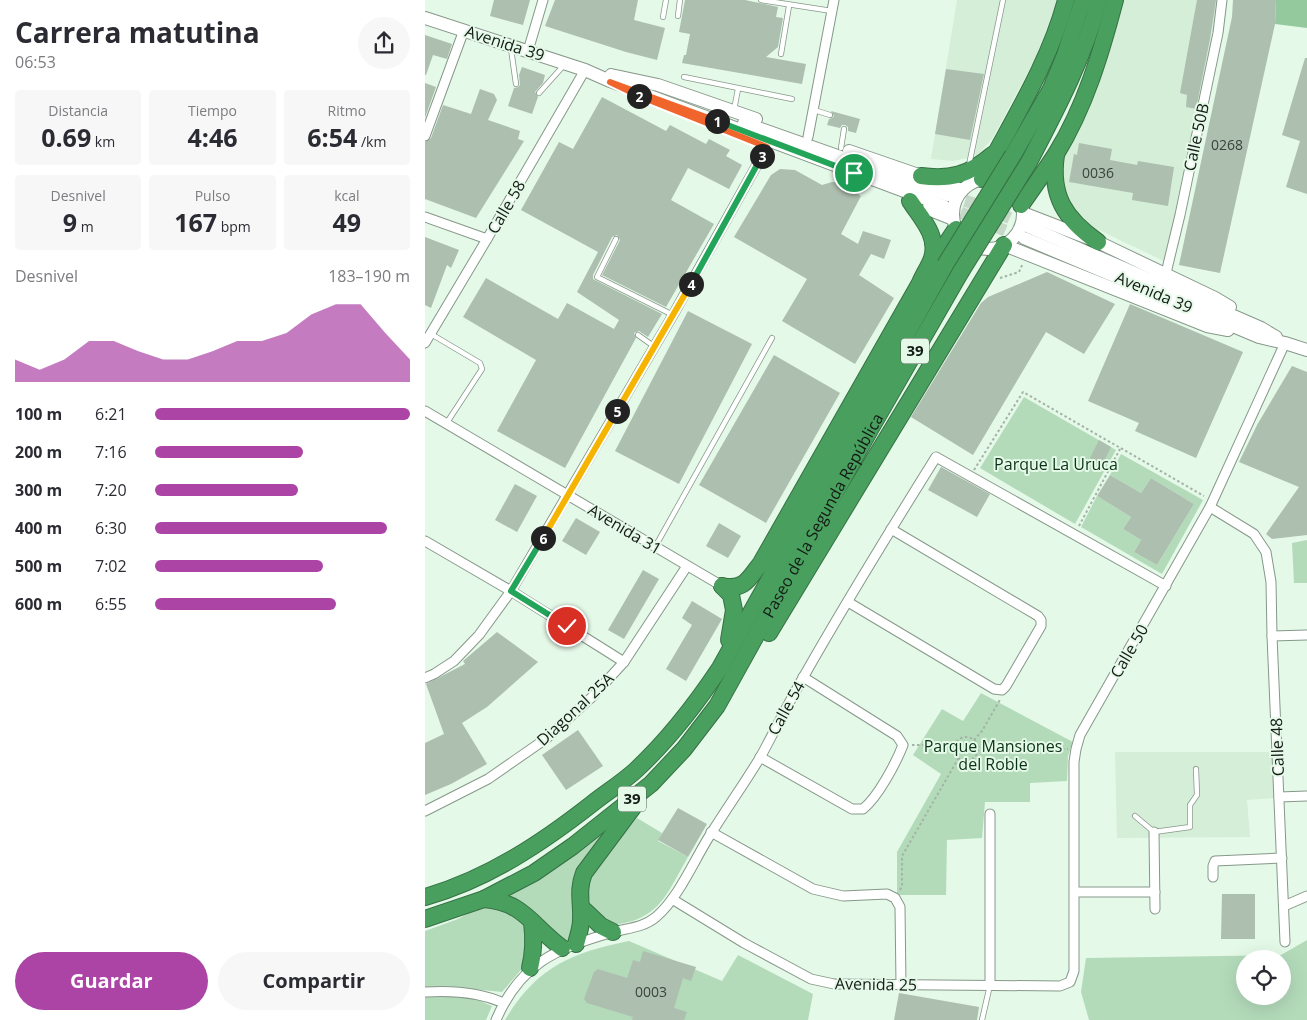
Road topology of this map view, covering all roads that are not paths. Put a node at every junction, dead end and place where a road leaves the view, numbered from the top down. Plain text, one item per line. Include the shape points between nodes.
1 (543, 0) edge
2 (666, 0) edge
3 (680, 0) edge
4 (761, 0) edge
5 (834, 0) edge
6 (1003, 0) edge
7 (1066, 0) edge
8 (1083, 0) edge
9 (1099, 0) edge
10 (1115, 0) edge
11 (1223, 0) edge
12 (789, 6) junction
13 (832, 12) junction
14 (678, 16) dead end
15 (663, 17) dead end
16 (425, 18) edge
17 (465, 30) junction
18 (511, 45) junction
19 (528, 51) junction
20 (781, 54) dead end
21 (567, 63) junction
22 (585, 70) junction
23 (684, 77) dead end
24 (608, 78) junction
25 (515, 84) dead end
26 (738, 89) junction
27 (539, 93) dead end
28 (792, 100) dead end
29 (813, 110) junction
30 (734, 112) junction
31 (830, 115) dead end
32 (844, 129) dead end
33 (425, 136) edge
34 (808, 136) junction
35 (1000, 144) junction
36 (767, 147) junction
37 (841, 148) junction
38 (1057, 152) junction
39 (967, 172) junction
40 (921, 176) junction
41 (983, 180) junction
42 (962, 190) junction
43 (946, 200) tunnel mouth
44 (910, 201) junction
45 (1022, 209) junction
46 (425, 217) edge
47 (955, 224) junction
48 (1027, 232) tunnel mouth
49 (487, 239) junction
50 (616, 239) dead end
51 (1098, 242) junction
52 (1004, 245) junction
53 (953, 269) junction
54 (1165, 273) junction
55 (919, 284) junction
56 (673, 315) junction
57 (1260, 332) junction
58 (431, 334) junction
59 (638, 335) dead end
60 (772, 338) dead end
61 (425, 343) edge
62 (1285, 343) junction
63 (655, 346) junction
64 (1307, 350) edge
65 (425, 411) edge
66 (446, 424) junction
67 (569, 495) junction
68 (1211, 504) junction
69 (891, 529) junction
70 (425, 541) edge
71 (655, 547) junction
72 (761, 563) junction
73 (687, 566) junction
74 (722, 586) junction
75 (1166, 586) junction
76 (511, 591) junction
77 (848, 602) junction
78 (1307, 635) edge
79 (1272, 636) junction
80 (736, 637) junction
81 (624, 662) junction
82 (720, 668) junction
83 (803, 677) junction
84 (425, 678) edge
85 (717, 706) junction
86 (760, 758) junction
87 (1196, 769) dead end
88 (651, 784) junction
89 (1307, 796) edge
90 (1279, 797) junction
91 (425, 811) edge
92 (990, 814) dead end
93 (1135, 816) dead end
94 (711, 832) junction
95 (1154, 832) junction
96 (1282, 858) junction
97 (1213, 877) dead end
98 (1075, 892) junction
99 (1155, 892) junction
100 (1307, 896) edge
101 (425, 897) edge
102 (484, 899) junction
103 (672, 899) junction
104 (1284, 906) junction
105 (581, 907) junction
106 (1155, 909) dead end
107 (425, 919) edge
108 (532, 922) junction
109 (613, 932) junction
110 (1285, 942) dead end
111 (569, 946) junction
112 (530, 968) junction
113 (1070, 982) joint
114 (901, 985) junction
115 (990, 985) junction
116 (425, 992) edge
117 (504, 1003) junction
118 (496, 1020) edge
119 (982, 1020) edge

1 - 19 street
2 - 15 lane
3 - 14 lane
4 - 12 lane
5 - 13 street
6 - 39 lane
7 - 35 highway via 1030,91
8 - 53 highway, Paseo de la Segunda República / 39, bridge via 1051,89
9 - 53 highway, Paseo de la Segunda República / 39, bridge via 1093,25 1065,94 1029,162
10 - 38 highway via 1080,107
11 - 54 street, Calle 50B
12 - 13 lane
12 - 20 lane
13 - 29 street
16 - 17 main road, Avenida 39
17 - 18 main road, Avenida 39
17 - 33 street
18 - 19 main road, Avenida 39
18 - 25 lane
19 - 21 main road, Avenida 39
21 - 22 main road, Avenida 39
21 - 27 lane
22 - 24 main road, Avenida 39
22 - 49 street, Calle 58
23 - 26 lane
24 - 30 main road via 658,85
24 - 36 main road via 652,102
24 - 43 main road, Avenida 39
26 - 28 lane
26 - 30 lane
29 - 31 lane
29 - 34 street
30 - 34 main road
32 - 37 lane
34 - 37 main road
35 - 39 highway via 984,162
35 - 41 highway
36 - 44 main road
36 - 56 street
37 - 40 main road
38 - 45 highway
38 - 51 highway via 1054,170 1061,204 1083,232
39 - 40 highway via 944,178
40 - 42 main road
41 - 42 main road via 975,181
41 - 45 main road via 993,179 1011,188
42 - 47 main road via 953,209
44 - 47 main road
44 - 55 highway via 929,230 933,249
45 - 51 main road
45 - 52 main road via 1018,232
46 - 49 street
47 - 52 main road via 960,235 980,248
47 - 55 highway
48 - 57 main road, Avenida 39
49 - 58 street, Calle 58
50 - 56 lane via 597,276
51 - 54 main road
52 - 57 main road via 1207,326
52 - 85 highway via 758,650
53 - 80 highway, Paseo de la Segunda República / 39
53 - 85 highway, Paseo de la Segunda República / 39
54 - 57 main road via 1215,298
55 - 72 highway
56 - 63 street
57 - 62 main road, Avenida 39
58 - 61 street, Calle 58
58 - 66 lane via 480,363 481,369
59 - 63 lane
60 - 71 lane
62 - 64 main road, Avenida 39
62 - 68 street, Calle 50
63 - 67 street
65 - 66 street, Avenida 31
66 - 67 street, Avenida 31
67 - 71 street, Avenida 31
67 - 76 street
68 - 75 street, Calle 50
68 - 79 street, Calle 48 via 1254,534 1266,552 1271,582
69 - 75 street, Calle 54 via 936,456
69 - 77 street, Calle 54
69 - 77 street via 1041,620 1041,626 1006,686 1001,690 995,689
70 - 76 street
71 - 73 street, Avenida 31
72 - 74 highway via 743,585 737,588
72 - 80 highway
73 - 74 street, Avenida 31
73 - 81 street, Diagonal 25A
74 - 82 highway via 731,595 734,610
75 - 98 street, Calle 50 via 1075,749
76 - 81 street
76 - 84 street via 479,635 454,661
77 - 83 street, Calle 54
78 - 79 street
79 - 90 street, Calle 48
80 - 82 highway, Paseo de la Segunda República / 39
81 - 91 street, Diagonal 25A via 547,738 488,779
82 - 101 highway, Paseo de la Segunda República / 39 via 701,697 627,777 558,830 517,856 472,881
83 - 86 street, Calle 54
83 - 86 street via 897,736 903,745 899,756 871,803 863,809 852,809
85 - 88 highway, Paseo de la Segunda República / 39 via 684,749
86 - 94 street, Calle 54
87 - 95 lane via 1197,795 1190,805 1190,827
88 - 102 highway, Paseo de la Segunda República / 39 via 558,857
88 - 105 highway via 584,873 579,893
89 - 90 street
90 - 96 street, Calle 48
92 - 115 street
93 - 95 lane
94 - 103 street, Calle 54
94 - 114 street via 813,889 843,896 887,894 895,898 900,907
95 - 99 street
96 - 97 street via 1215,861
96 - 104 street, Calle 48
98 - 99 street
98 - 113 street, Calle 50 via 1074,971
99 - 106 street
100 - 104 street
102 - 107 highway, Paseo de la Segunda República / 39
102 - 108 highway via 511,904
103 - 109 street, Calle 54 via 656,918
103 - 114 street, Avenida 25 via 743,943 811,979 834,984
104 - 110 street, Calle 48
105 - 109 highway via 601,926
105 - 111 highway via 580,932
108 - 111 highway via 541,932
108 - 112 highway via 534,945
109 - 111 street, Calle 54
111 - 112 street, Calle 54
112 - 117 street, Calle 54
113 - 115 street, Avenida 25 via 1060,986
114 - 115 street, Avenida 25
115 - 119 lane
116 - 117 street via 468,992
117 - 118 street, Calle 54

